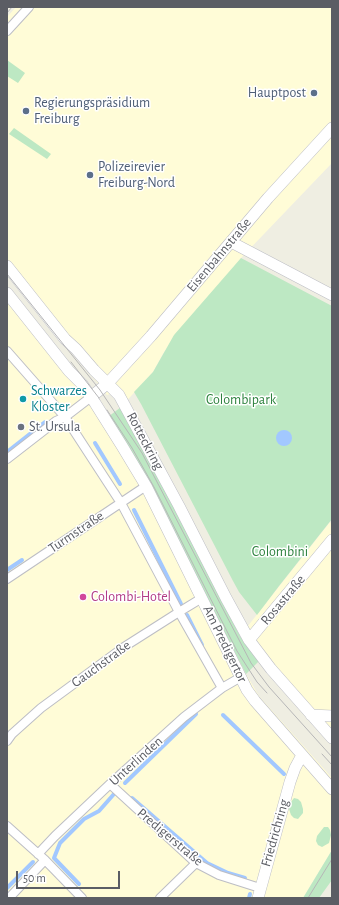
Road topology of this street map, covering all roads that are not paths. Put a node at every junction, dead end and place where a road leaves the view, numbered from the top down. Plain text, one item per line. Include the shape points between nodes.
1 (29, 7) edge
2 (7, 31) edge
3 (331, 133) edge
4 (231, 242) junction
5 (7, 266) edge
6 (7, 293) edge
7 (332, 295) edge
8 (7, 351) edge
9 (108, 383) junction
10 (91, 397) junction
11 (65, 417) junction
12 (7, 459) edge
13 (146, 486) junction
14 (121, 503) junction
15 (332, 540) edge
16 (7, 579) edge
17 (202, 598) junction
18 (178, 612) junction
19 (249, 640) junction
20 (241, 677) junction
21 (222, 688) junction
22 (311, 715) junction
23 (332, 716) edge
24 (332, 738) edge
25 (7, 741) edge
26 (302, 754) junction
27 (110, 784) junction
28 (332, 789) edge
29 (7, 826) edge
30 (38, 854) junction
31 (45, 860) junction
32 (196, 863) junction
33 (259, 893) edge
34 (9, 898) edge
35 (82, 898) edge
36 (160, 898) edge

1 - 2 street
3 - 4 street, Eisenbahnstraße via 286,178
4 - 7 street
4 - 9 street, Eisenbahnstraße
5 - 9 street, Rotteckring via 64,338
6 - 10 street, Rotteckring
8 - 11 street
9 - 10 street, Eisenbahnstraße
9 - 19 street, Rotteckring via 125,404
10 - 11 street
10 - 13 street, Rotteckring
11 - 12 street
11 - 14 street
13 - 14 street, Turmstraße
13 - 17 street, Rotteckring
14 - 16 street, Turmstraße
14 - 18 street
15 - 19 street, Rosastraße
17 - 18 street, Gauchstraße
17 - 20 street, Am Predigertor
18 - 21 street, Am Predigertor
18 - 25 street, Gauchstraße via 124,647 41,708
19 - 22 street, Rotteckring
20 - 21 street, Unterlinden
20 - 26 street, Am Predigertor via 247,690
21 - 27 street, Unterlinden via 184,717
22 - 23 street
22 - 24 street, Rotteckring
26 - 28 street, Am Predigertor
26 - 33 street, Friedrichring via 278,820
27 - 30 street, Unterlinden
27 - 32 street, Predigerstraße
29 - 30 street
30 - 31 street
31 - 34 street
31 - 35 street
32 - 33 street, Predigerstraße
32 - 36 street

